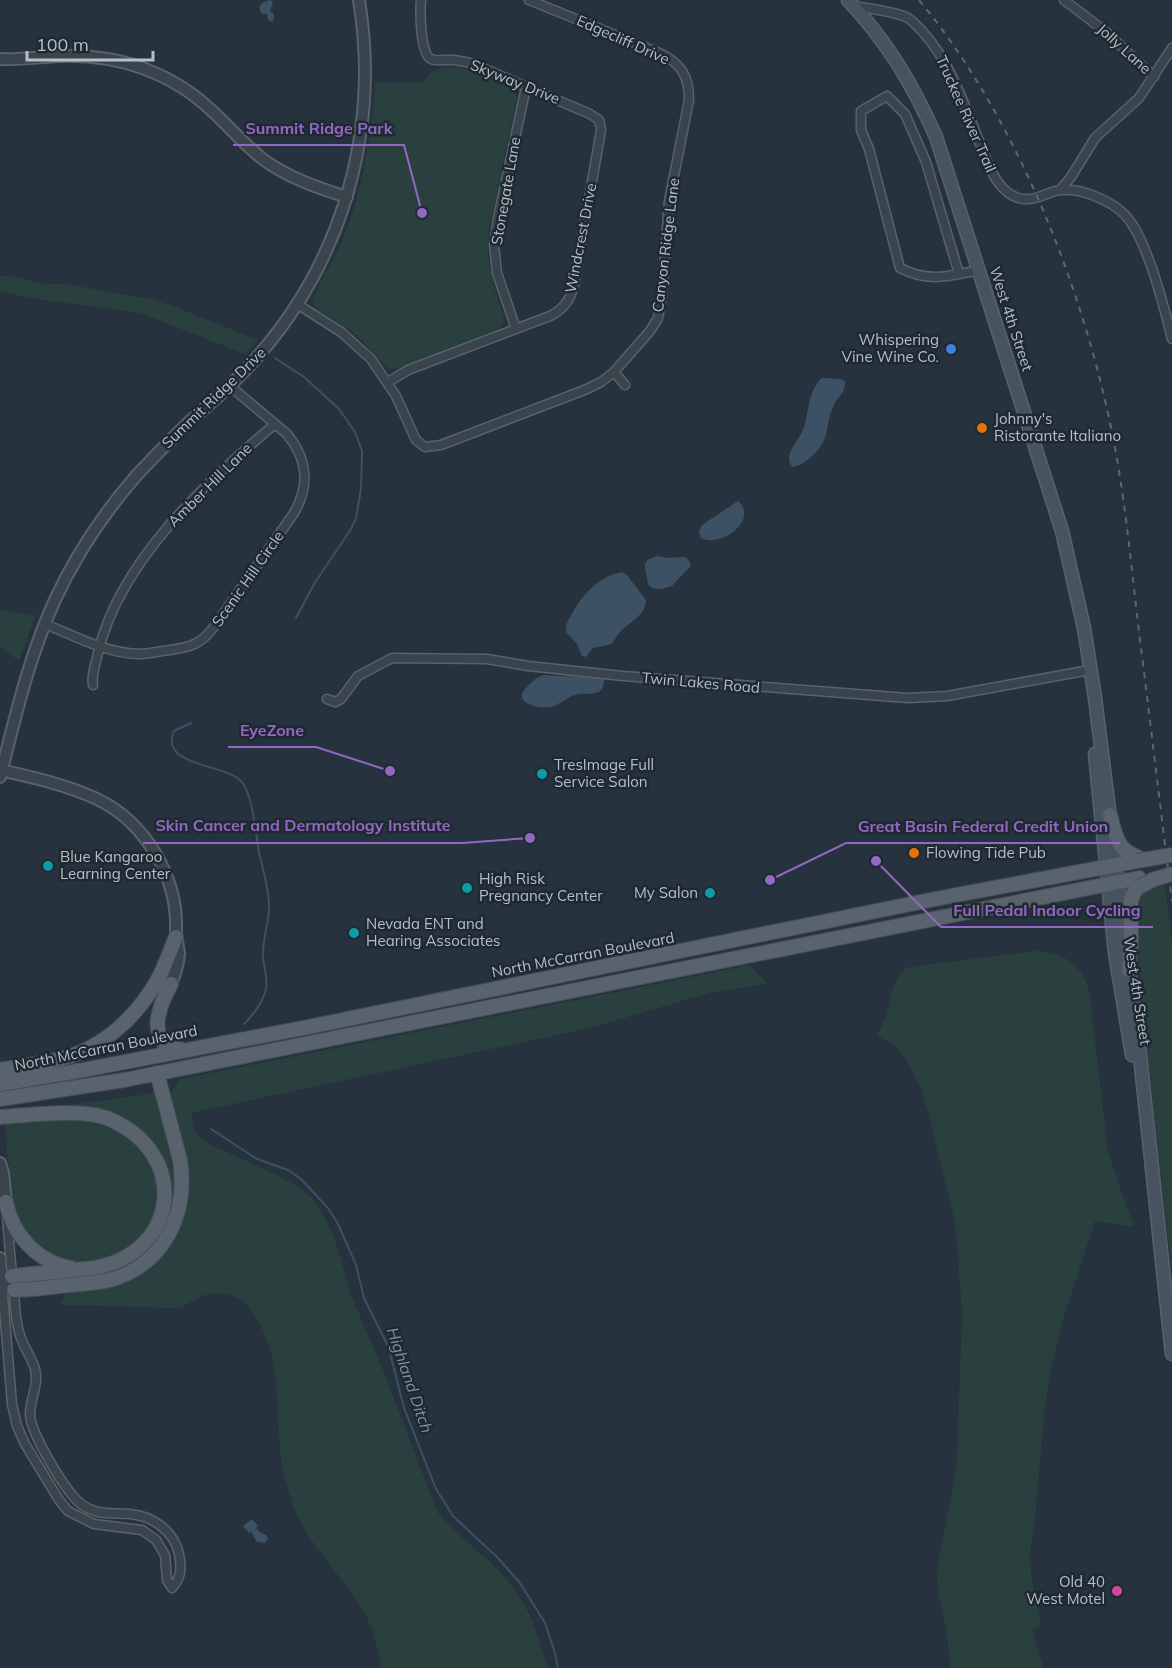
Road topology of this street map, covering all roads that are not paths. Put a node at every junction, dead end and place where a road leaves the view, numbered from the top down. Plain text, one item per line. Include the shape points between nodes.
1 (359, 0) edge
2 (421, 0) edge
3 (529, 0) edge
4 (1064, 0) edge
5 (850, 3) edge
6 (1172, 48) edge
7 (0, 59) edge
8 (682, 69) joint
9 (1154, 76) junction
10 (526, 87) junction
11 (599, 120) joint
12 (1060, 190) junction
13 (347, 197) junction
14 (980, 270) junction
15 (958, 274) junction
16 (297, 304) junction
17 (516, 329) junction
18 (1172, 339) edge
19 (614, 372) junction
20 (388, 382) junction
21 (625, 385) dead end
22 (230, 386) junction
23 (275, 424) junction
24 (45, 624) junction
25 (100, 646) junction
26 (1090, 670) junction
27 (93, 685) dead end
28 (327, 699) dead end
29 (1, 772) edge
30 (1110, 815) junction
31 (1172, 855) edge
32 (1138, 859) junction
33 (1111, 865) junction
34 (1172, 873) edge
35 (1113, 882) junction
36 (1139, 882) junction
37 (823, 923) junction
38 (176, 937) junction
39 (828, 941) junction
40 (1129, 970) junction
41 (171, 984) joint
42 (197, 1048) junction
43 (0, 1070) edge
44 (157, 1073) junction
45 (0, 1084) edge
46 (0, 1099) edge
47 (0, 1116) edge
48 (0, 1163) edge
49 (1152, 1172) junction
50 (6, 1202) junction
51 (0, 1258) edge
52 (94, 1268) junction
53 (7, 1284) edge
54 (1172, 1354) edge

1 - 13 street, Summit Ridge Drive via 364,37 364,105
2 - 10 street, Skyway Drive via 424,51 428,57 464,62
3 - 8 street, Edgecliff Drive via 662,54
4 - 9 street, Jolly Lane
5 - 12 street, Truckee River Trail via 896,13 910,19 925,35 942,56 955,82 1000,187 1010,195 1026,199
5 - 14 main road, West 4th Street via 894,57 924,110
6 - 9 street
7 - 13 street via 76,56 109,59 144,69 193,95 254,152 282,172
8 - 19 street, Canyon Ridge Lane via 689,100 669,201 661,308 650,331
9 - 12 street via 1139,98 1095,138
10 - 11 street, Skyway Drive
10 - 17 street, Stonegate Lane via 494,245 497,273
11 - 17 street, Windcrest Drive via 600,138 571,296 559,312
12 - 18 street, Truckee River Trail via 1091,195 1124,214 1139,237
13 - 16 street, Summit Ridge Drive via 328,249
14 - 15 street
14 - 26 main road, West 4th Street via 1062,531
15 - 15 street via 926,162 904,114 887,96 861,111 861,130 900,268 939,278
16 - 20 street via 354,342
16 - 22 street, Summit Ridge Drive via 259,356
17 - 20 street, Windcrest Drive via 408,370
19 - 20 street, Canyon Ridge Lane via 571,396 441,445 425,447 416,440
19 - 21 street
22 - 23 street, Scenic Hill Circle
22 - 24 street, Summit Ridge Drive via 154,456 119,495 64,580
23 - 25 street, Amber Hill Lane via 201,491 152,547 126,586
23 - 25 street, Scenic Hill Circle via 294,442 300,454 304,491 294,513 214,627 201,641 184,648 139,654
24 - 25 street, Scenic Hill Circle
24 - 29 street, Summit Ridge Drive
25 - 27 street, Amber Hill Lane
26 - 28 street, Twin Lakes Road via 947,696 897,698 623,676 487,659 392,658 358,676 340,699
26 - 30 main road, West 4th Street
26 - 33 main road, West 4th Street via 1096,775
29 - 38 street via 86,795 129,820 164,869 174,898
30 - 32 main road via 1118,843
30 - 33 main road, West 4th Street
31 - 32 main road, North McCarran Boulevard, bridge
32 - 33 main road, North McCarran Boulevard
33 - 35 main road, West 4th Street
33 - 37 main road, North McCarran Boulevard
34 - 36 main road, North McCarran Boulevard, bridge
35 - 36 main road, North McCarran Boulevard
35 - 39 main road, North McCarran Boulevard
35 - 40 main road, West 4th Street
35 - 49 main road, West 4th Street via 1119,983
36 - 40 main road via 1131,901
37 - 39 main road
37 - 42 main road, North McCarran Boulevard
38 - 41 street via 178,958
38 - 43 main road via 151,992 128,1020 106,1038 60,1059
39 - 44 main road, North McCarran Boulevard
40 - 49 main road, West 4th Street
41 - 42 main road via 159,1011 161,1039 176,1049
42 - 45 main road, North McCarran Boulevard
44 - 46 main road, North McCarran Boulevard
44 - 53 main road via 182,1172 181,1203 166,1239 142,1264 110,1280
47 - 52 main road via 101,1116 135,1134 156,1158 164,1191 162,1213 151,1236 137,1251
48 - 50 street
49 - 54 main road, West 4th Street
50 - 52 main road via 14,1227 46,1260 63,1267
50 - 53 street
51 - 53 street
52 - 53 main road
53 - 53 street via 12,1404 25,1444 68,1511 94,1524 142,1530 156,1540 165,1555 167,1580 172,1588 180,1576 180,1561 168,1532 146,1517 98,1512 82,1504 64,1485 37,1438 30,1415 36,1376

